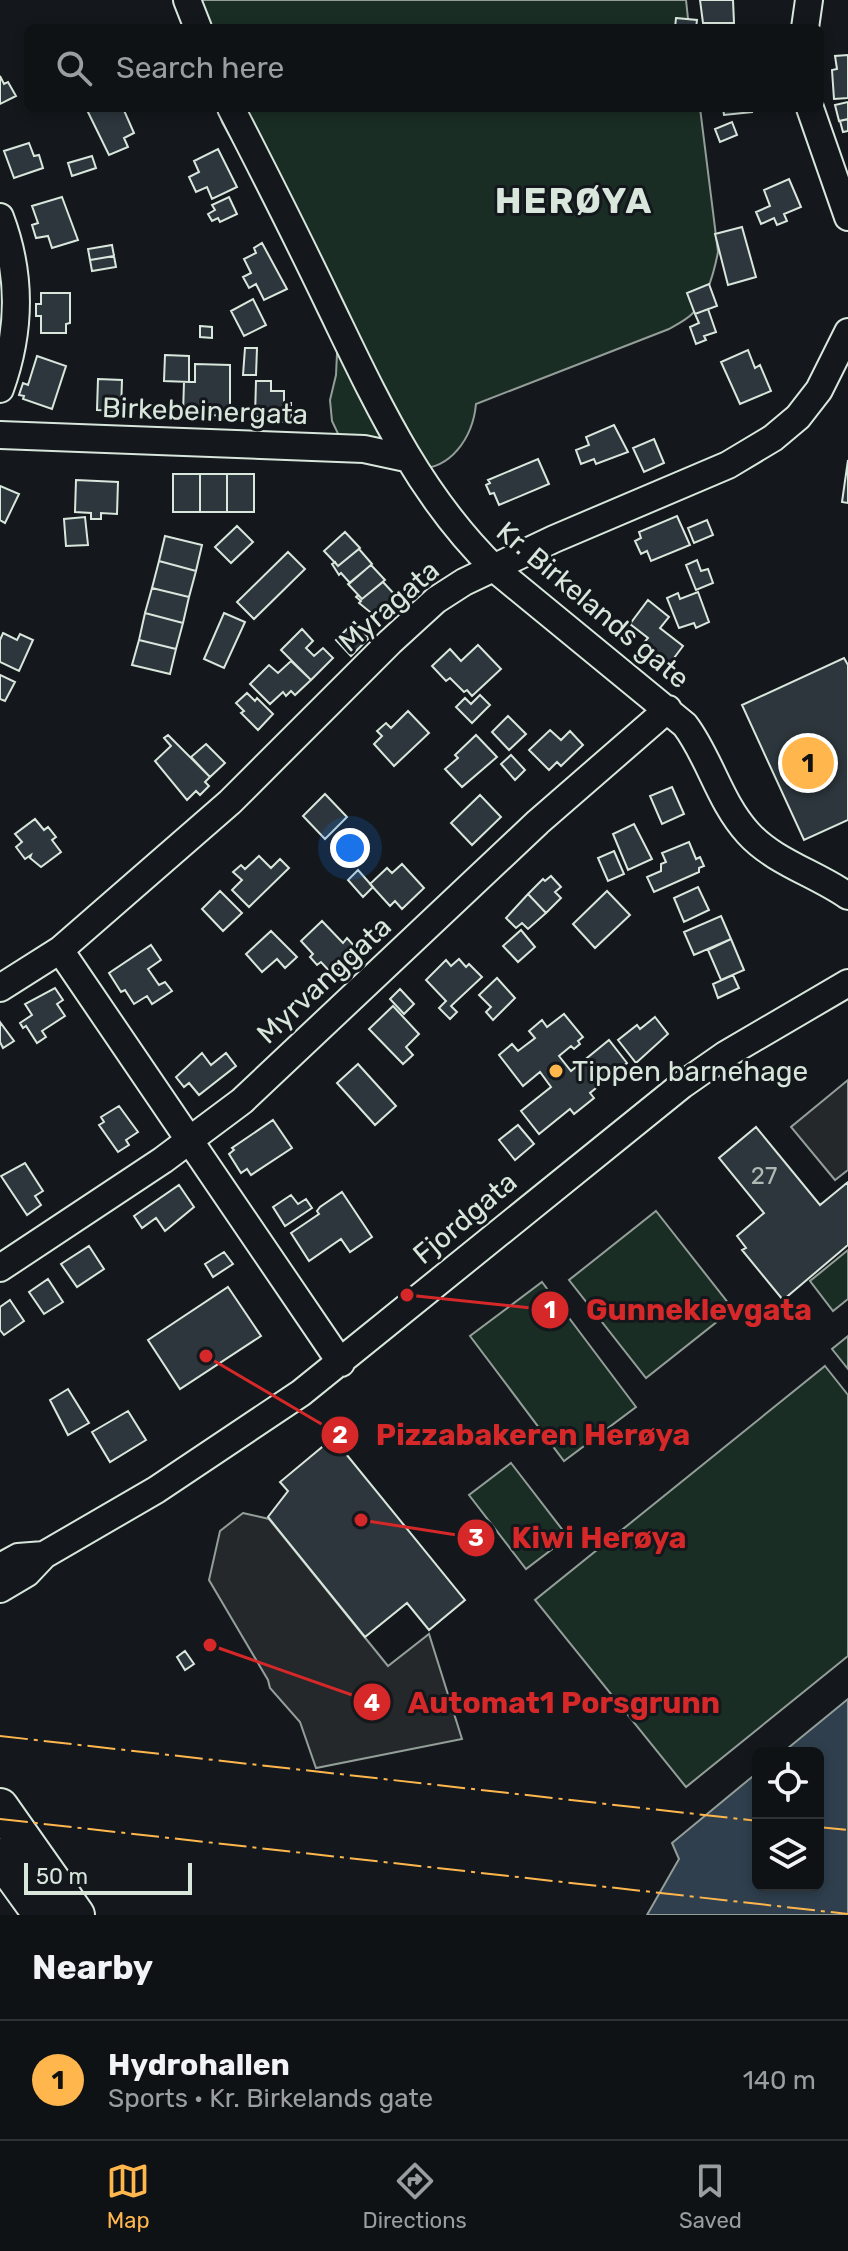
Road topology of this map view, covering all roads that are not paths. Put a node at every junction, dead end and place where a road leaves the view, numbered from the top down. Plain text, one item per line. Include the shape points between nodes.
1 (187, 0) edge
2 (809, 0) edge
3 (196, 24) edge
4 (806, 24) edge
5 (233, 112) edge
6 (811, 112) edge
7 (0, 217) edge
8 (848, 217) edge
9 (848, 332) edge
10 (0, 389) edge
11 (0, 435) edge
12 (406, 458) junction
13 (495, 569) junction
14 (668, 709) junction
15 (848, 896) edge
16 (60, 950) junction
17 (848, 983) edge
18 (0, 988) edge
19 (189, 1142) junction
20 (0, 1268) edge
21 (341, 1363) junction
22 (44, 1555) junction
23 (0, 1567) edge
24 (0, 1589) edge
25 (0, 1807) edge
26 (0, 1857) edge
27 (42, 1915) edge
28 (76, 1915) edge

1 - 3 street
2 - 4 street
5 - 12 street, Kr. Birkelands gate
6 - 8 street
7 - 10 street via 17,282 15,330
9 - 13 street, Myragata via 819,390 773,438 728,465
11 - 12 street, Birkebeinergata via 335,447
12 - 13 street, Kr. Birkelands gate
13 - 14 street, Kr. Birkelands gate
13 - 16 street, Myragata via 436,600 230,802
14 - 15 street, Kr. Birkelands gate via 695,738 733,815 750,835
14 - 19 street, Myrvanggata via 538,822 242,1101
16 - 18 street, Myragata
16 - 19 street
17 - 21 street, Fjordgata via 682,1085
19 - 20 street, Myrvanggata
19 - 21 street
21 - 22 street, Fjordgata via 156,1490
22 - 23 street, Fjordgata via 18,1557
22 - 24 street, Fjordgata
25 - 28 highway
26 - 27 highway

